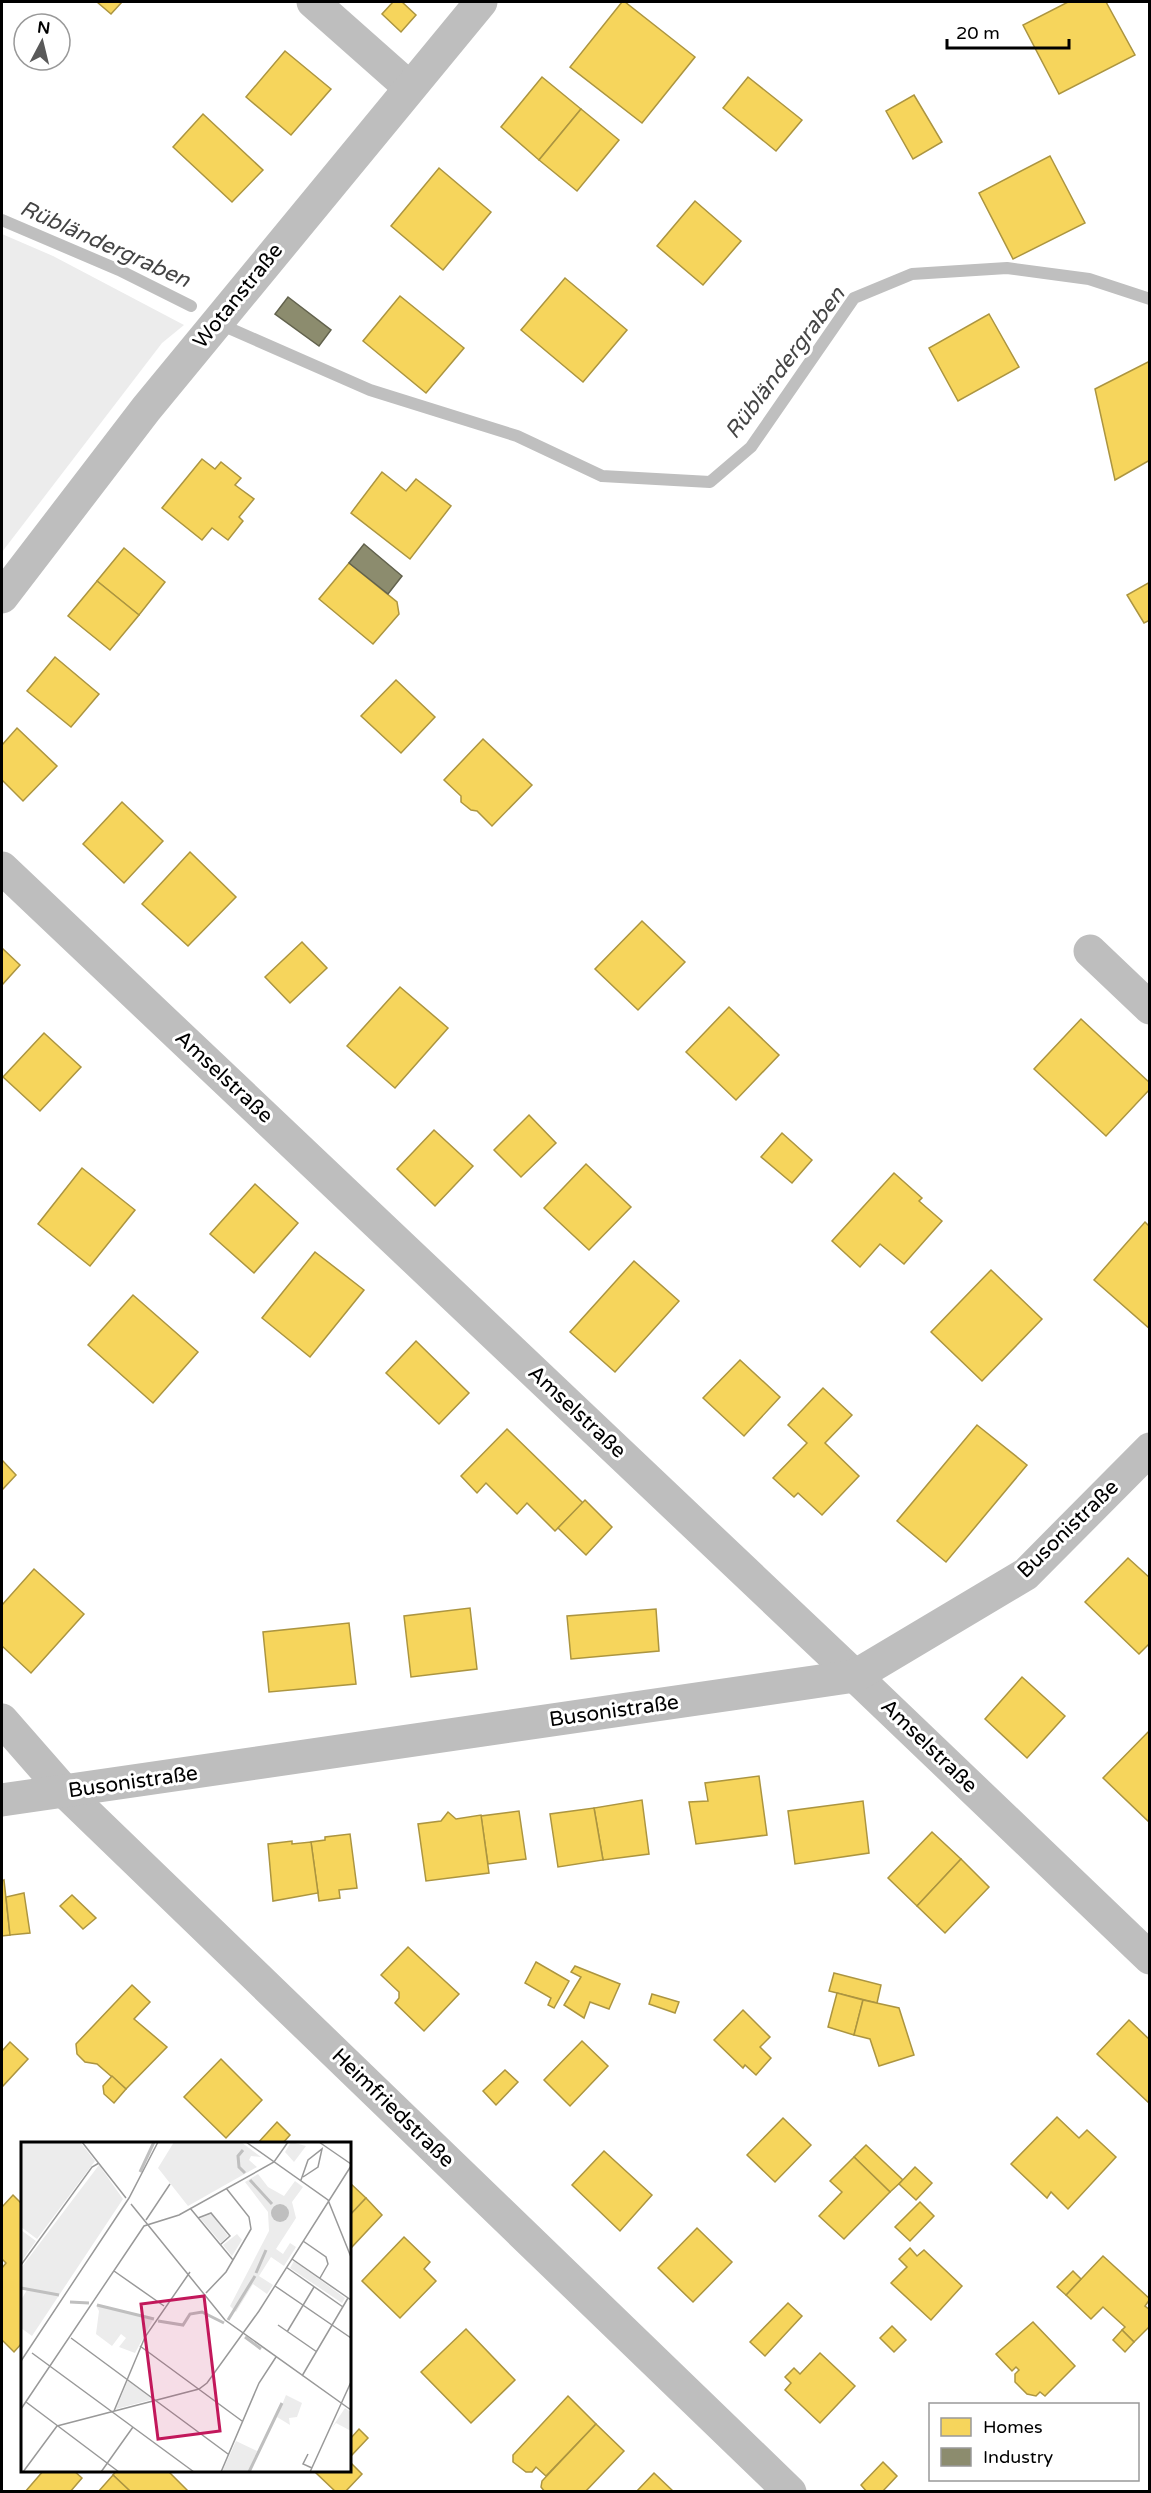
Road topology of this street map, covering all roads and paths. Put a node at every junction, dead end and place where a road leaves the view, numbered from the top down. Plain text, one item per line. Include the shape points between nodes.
1 (313, 2) edge
2 (481, 2) edge
3 (409, 87) junction
4 (2, 597) edge
5 (2, 868) edge
6 (1090, 951) dead end
7 (1149, 1008) edge
8 (1149, 1449) edge
9 (855, 1676) junction
10 (2, 1720) edge
11 (65, 1792) junction
12 (2, 1800) edge
13 (1149, 1958) edge
14 (790, 2492) edge

1 - 3 street
2 - 3 street, Wotanstraße
3 - 4 street, Wotanstraße via 146,409
5 - 9 street, Amselstraße
6 - 7 street
8 - 9 street, Busonistraße via 1026,1574
9 - 11 street, Busonistraße
9 - 13 street, Amselstraße
10 - 11 street, Heimfriedstraße
11 - 12 street, Busonistraße
11 - 14 street, Heimfriedstraße

